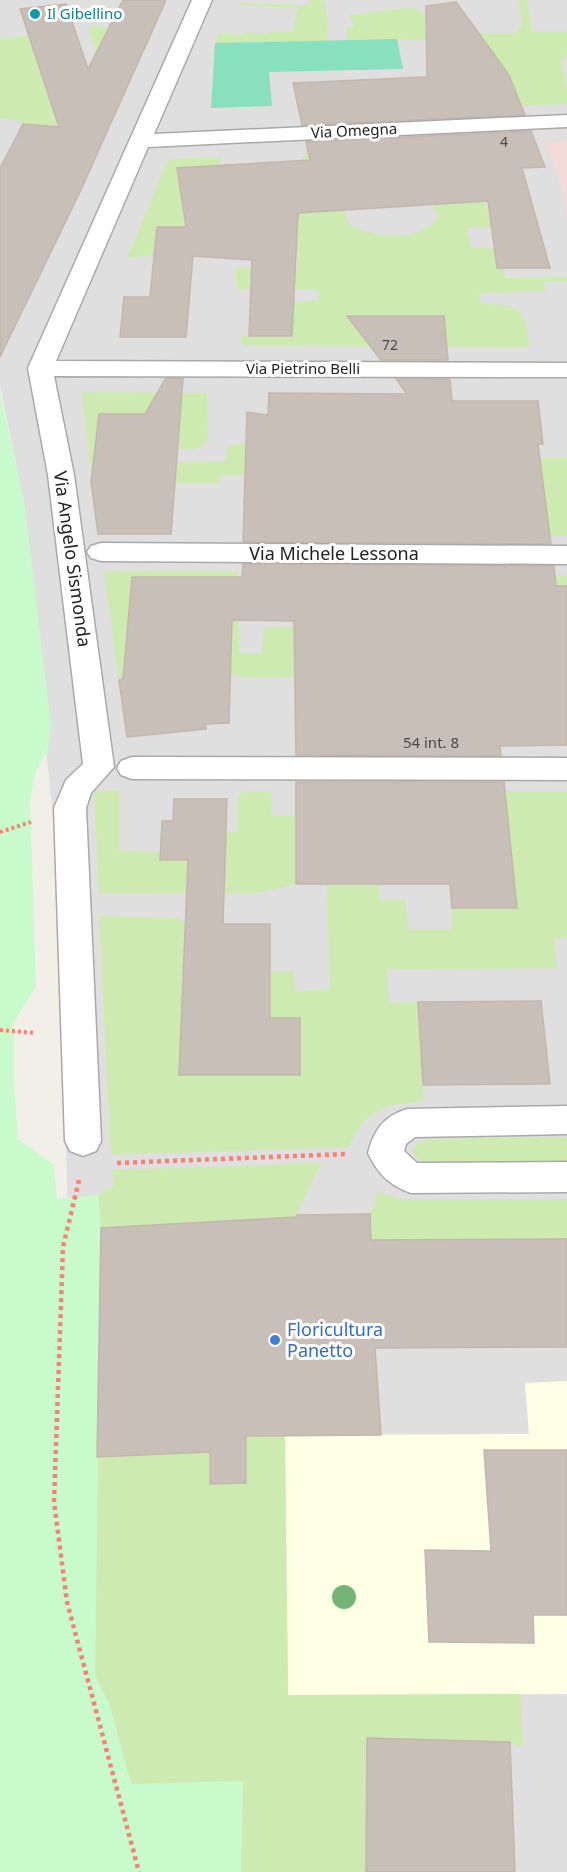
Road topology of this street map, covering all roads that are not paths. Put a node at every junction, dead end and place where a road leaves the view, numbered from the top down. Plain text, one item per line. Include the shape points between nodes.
1 (202, 0) edge
2 (567, 121) edge
3 (141, 141) junction
4 (40, 368) junction
5 (567, 370) edge
6 (101, 552) dead end
7 (567, 555) edge
8 (132, 768) dead end
9 (567, 769) edge
10 (567, 1120) edge
11 (83, 1141) dead end
12 (567, 1177) edge

1 - 3 street
2 - 3 street, Via Omegna
3 - 4 street
4 - 5 street, Via Pietrino Belli
4 - 11 street, Via Angelo Sismonda via 62,475 99,767 77,788 70,808
6 - 7 street, Via Michele Lessona
8 - 9 street
10 - 12 street via 407,1123 390,1137 386,1153 395,1167 411,1178

